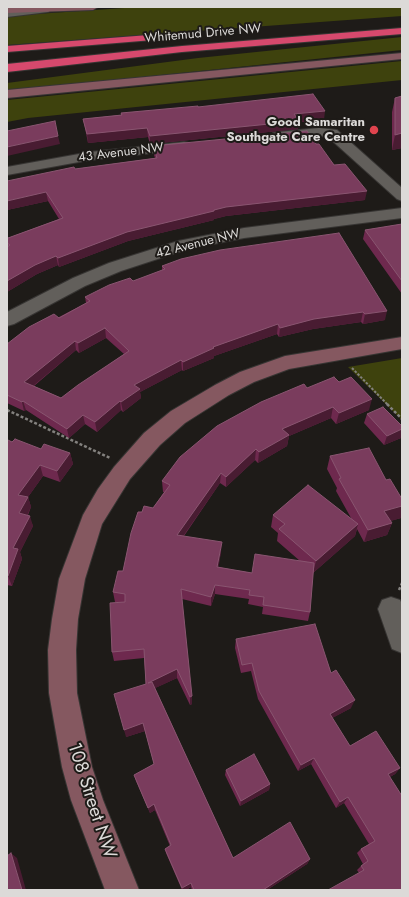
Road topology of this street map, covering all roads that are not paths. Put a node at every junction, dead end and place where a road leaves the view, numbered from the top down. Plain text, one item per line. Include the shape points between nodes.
1 (93, 7) edge
2 (50, 9) junction
3 (7, 10) edge
4 (7, 14) edge
5 (402, 24) edge
6 (402, 31) edge
7 (212, 36) dead end
8 (294, 36) junction
9 (158, 38) dead end
10 (7, 49) edge
11 (402, 56) edge
12 (7, 60) edge
13 (7, 68) edge
14 (7, 77) edge
15 (7, 94) edge
16 (264, 138) edge
17 (194, 145) edge
18 (7, 171) edge
19 (402, 196) edge
20 (402, 213) edge
21 (7, 320) edge
22 (402, 344) edge
23 (391, 608) dead end
24 (402, 640) edge
25 (122, 890) edge

1 - 2 street
2 - 3 street
2 - 4 street
5 - 8 highway, Whitemud Drive NW
6 - 8 highway, Whitemud Drive NW
7 - 8 highway
8 - 12 highway, Whitemud Drive NW
8 - 13 highway, Whitemud Drive NW
8 - 14 highway
9 - 10 highway
11 - 15 street
16 - 19 street via 319,132 332,134
17 - 18 street, 43 Avenue NW via 90,156
20 - 21 street, 42 Avenue NW via 244,232 184,245 115,267 79,282
22 - 25 street, 108 Street NW via 285,363 222,390 178,417 152,438 106,496 91,522 72,580 65,619 62,650 63,693 77,767
23 - 24 street

